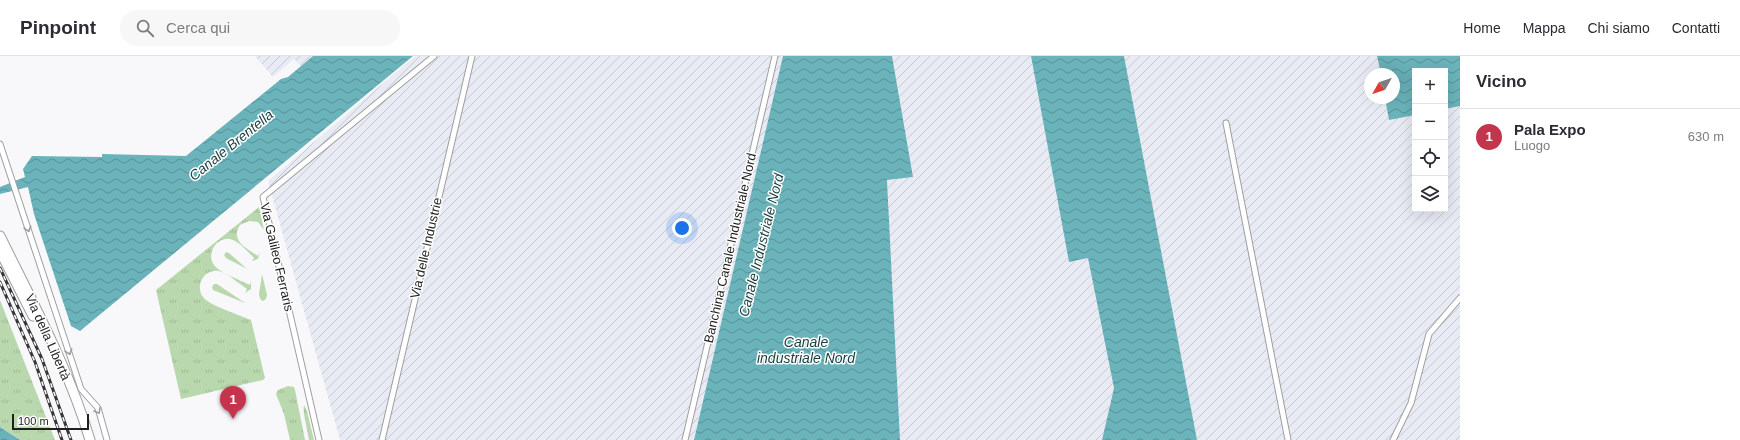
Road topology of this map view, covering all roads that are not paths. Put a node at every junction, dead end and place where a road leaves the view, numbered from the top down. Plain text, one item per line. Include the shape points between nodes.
1 (434, 56) edge
2 (472, 56) edge
3 (775, 56) edge
4 (1226, 123) dead end
5 (0, 144) edge
6 (0, 236) edge
7 (0, 251) edge
8 (1460, 298) edge
9 (84, 440) edge
10 (90, 440) edge
11 (107, 440) edge
12 (319, 440) edge
13 (382, 440) edge
14 (685, 440) edge
15 (1288, 440) edge
16 (1393, 440) edge

1 - 12 street, Via Galileo Ferraris via 263,197
2 - 13 street, Via delle Industrie
3 - 14 street, Banchina Canale Industriale Nord
4 - 15 street
5 -> 11 street via 81,389 98,408
6 - 10 highway, Via della Libertà via 52,341
7 - 9 highway, Via della Libertà via 44,339
8 - 16 street via 1429,334 1411,403

